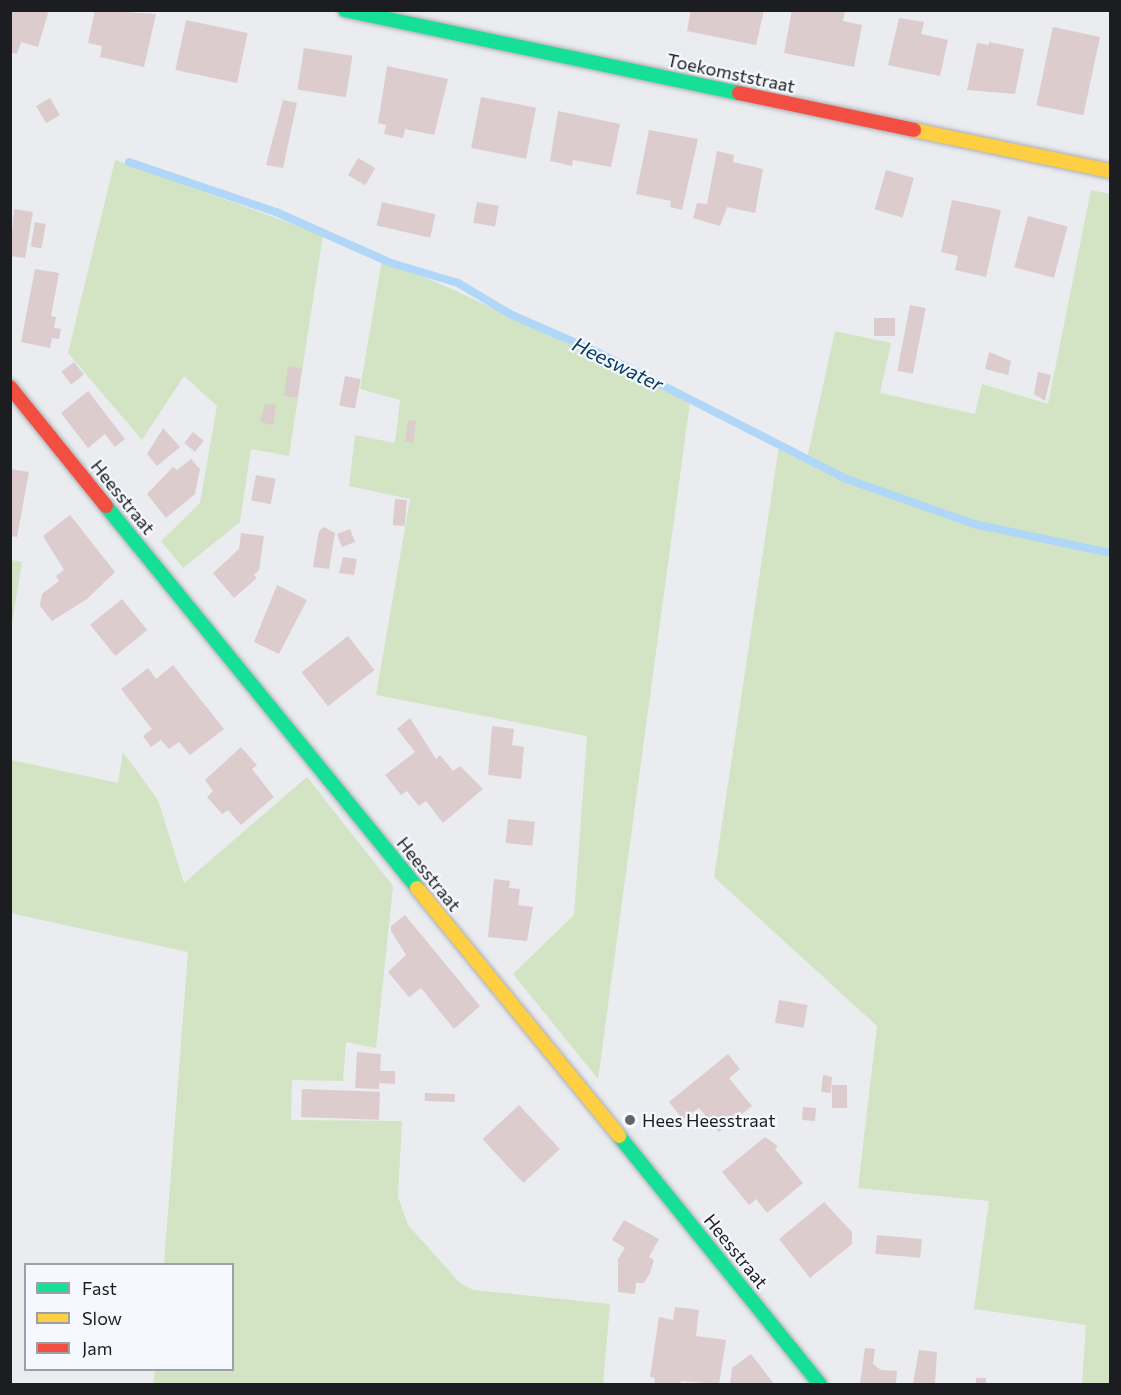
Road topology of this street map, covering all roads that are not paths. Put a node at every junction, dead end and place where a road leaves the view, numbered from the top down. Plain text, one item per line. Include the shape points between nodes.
1 (345, 10) edge
2 (1110, 171) edge
3 (10, 387) edge
4 (820, 1384) edge

1 - 2 street, Toekomststraat
3 - 4 street, Heesstraat

